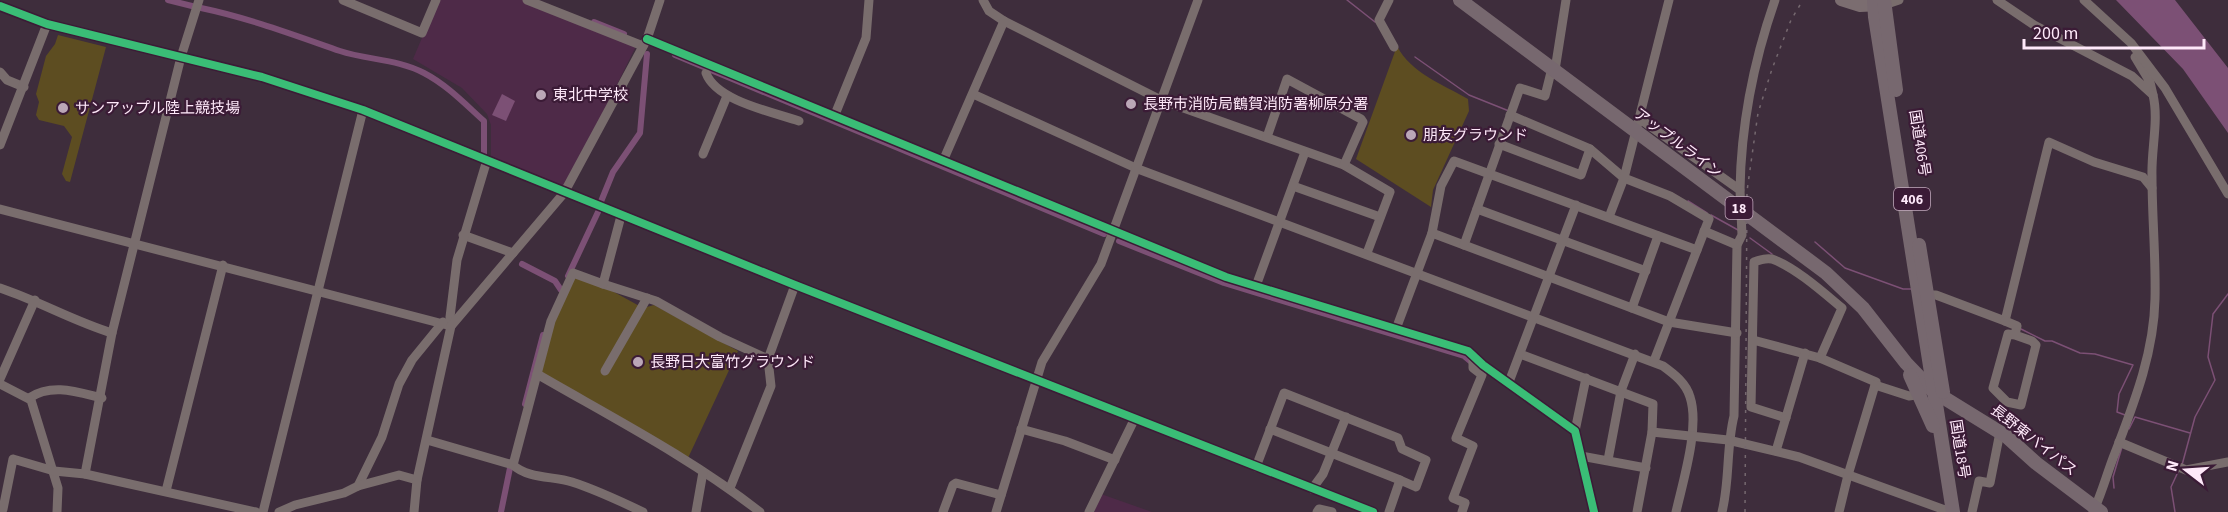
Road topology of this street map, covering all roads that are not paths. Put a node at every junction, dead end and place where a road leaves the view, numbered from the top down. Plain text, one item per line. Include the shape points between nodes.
1 (199, 0) edge
2 (343, 0) edge
3 (436, 0) edge
4 (527, 0) edge
5 (660, 0) edge
6 (869, 0) edge
7 (983, 0) edge
8 (1198, 0) edge
9 (1389, 0) edge
10 (1460, 0) edge
11 (1566, 0) edge
12 (1669, 0) edge
13 (1775, 0) edge
14 (1841, 0) edge
15 (1899, 0) edge
16 (1997, 0) edge
17 (2084, 0) edge
18 (1879, 3) edge
19 (0, 6) edge
20 (1004, 21) junction
21 (47, 24) junction
22 (645, 42) junction
23 (2131, 43) junction
24 (1394, 47) dead end
25 (181, 57) junction
26 (1553, 69) junction
27 (0, 72) edge
28 (706, 73) dead end
29 (24, 87) junction
30 (973, 94) junction
31 (2153, 94) junction
32 (727, 96) junction
33 (1161, 100) junction
34 (363, 110) junction
35 (1509, 115) junction
36 (834, 117) junction
37 (1640, 119) junction
38 (799, 121) dead end
39 (1267, 137) junction
40 (1499, 144) junction
41 (0, 145) edge
42 (1590, 149) junction
43 (1305, 152) junction
44 (703, 154) dead end
45 (487, 160) junction
46 (943, 160) junction
47 (1344, 165) junction
48 (1138, 169) junction
49 (1489, 172) junction
50 (1624, 178) junction
51 (1293, 186) junction
52 (2152, 188) junction
53 (1740, 190) junction
54 (564, 194) junction
55 (2228, 194) edge
56 (1576, 206) junction
57 (1476, 209) junction
58 (0, 210) edge
59 (621, 216) junction
60 (1609, 217) junction
61 (1380, 218) junction
62 (1280, 222) junction
63 (1114, 231) junction
64 (1704, 231) junction
65 (1432, 233) junction
66 (463, 235) junction
67 (1658, 236) junction
68 (1563, 240) junction
69 (134, 244) junction
70 (1464, 245) junction
71 (1737, 245) junction
72 (1697, 250) junction
73 (513, 253) junction
74 (1367, 253) junction
75 (223, 265) junction
76 (1646, 271) junction
77 (1416, 272) junction
78 (1549, 277) junction
79 (603, 284) junction
80 (795, 285) junction
81 (1256, 286) junction
82 (0, 288) edge
83 (317, 290) junction
84 (1923, 295) junction
85 (647, 298) junction
86 (35, 300) junction
87 (1632, 308) junction
88 (1534, 316) junction
89 (2005, 321) junction
90 (1669, 322) junction
91 (447, 324) junction
92 (1396, 329) junction
93 (112, 333) junction
94 (1737, 333) junction
95 (2015, 335) junction
96 (1753, 340) junction
97 (1926, 346) junction
98 (1804, 353) junction
99 (1520, 354) junction
100 (1635, 354) junction
101 (1473, 355) junction
102 (1820, 358) junction
103 (768, 359) junction
104 (1654, 361) junction
105 (1905, 361) junction
106 (605, 370) dead end
107 (537, 374) junction
108 (1586, 378) junction
109 (1036, 380) junction
110 (0, 382) edge
111 (1509, 382) junction
112 (1875, 385) junction
113 (1621, 391) junction
114 (1932, 394) junction
115 (29, 398) junction
116 (102, 398) junction
117 (1346, 417) junction
118 (1135, 418) junction
119 (1786, 418) junction
120 (1022, 429) junction
121 (1270, 429) junction
122 (1575, 431) junction
123 (1652, 432) junction
124 (2000, 432) junction
125 (1691, 438) junction
126 (427, 440) junction
127 (1728, 440) junction
128 (2119, 442) junction
129 (1776, 451) junction
130 (1331, 453) junction
131 (1581, 456) junction
132 (1114, 460) junction
133 (1608, 460) junction
134 (2228, 462) edge
135 (512, 465) junction
136 (1256, 467) junction
137 (1646, 468) junction
138 (54, 471) junction
139 (703, 472) junction
140 (86, 474) junction
141 (1848, 475) junction
142 (417, 480) junction
143 (1400, 480) junction
144 (358, 486) junction
145 (730, 488) junction
146 (1312, 489) junction
147 (166, 491) junction
148 (1002, 495) junction
149 (1345, 502) junction
150 (227, 509) edge
151 (3, 510) edge
152 (636, 510) edge
153 (2096, 510) edge
154 (1955, 511) edge
155 (57, 512) edge
156 (256, 512) edge
157 (263, 512) edge
158 (279, 512) edge
159 (414, 512) edge
160 (696, 512) edge
161 (760, 512) edge
162 (943, 512) edge
163 (996, 512) edge
164 (1089, 512) edge
165 (1317, 512) edge
166 (1332, 512) edge
167 (1340, 512) edge
168 (1373, 512) edge
169 (1389, 512) edge
170 (1462, 512) edge
171 (1594, 512) edge
172 (1639, 512) edge
173 (1676, 512) edge
174 (1722, 512) edge
175 (1839, 512) edge
176 (1972, 512) edge

1 - 25 street
2 - 3 street via 422,33
4 - 22 street
5 - 22 street
6 - 36 street via 866,38
7 - 20 street via 988,11
8 - 33 street
9 - 24 street via 1379,20
10 - 26 highway, アップルライン / 18
11 - 26 street via 1560,49
12 - 37 street
13 - 53 street via 1750,84
14 - 18 main road via 1860,6
15 - 18 street
16 - 31 street via 2034,25 2132,76
17 - 23 street
18 - 84 highway, 国道406号 / 406
19 - 21 street
20 - 30 street
20 - 33 street
21 - 25 street
21 - 29 street
22 - 36 street
22 - 54 street
23 - 31 street
23 - 55 street via 2165,87
25 - 34 street via 297,87
25 - 69 street
26 - 35 street via 1545,96 1520,88
26 - 105 highway, アップルライン / 18 via 1827,273 1874,321
27 - 29 street via 7,81
28 - 32 street
29 - 41 street
30 - 46 street
30 - 48 street
31 - 52 street via 2156,105
32 - 38 street
32 - 44 street
33 - 39 street
33 - 48 street
34 - 45 street
34 - 83 street
35 - 40 street
35 - 42 street
36 - 46 street
37 - 50 street
37 - 53 street
39 - 43 street
39 - 47 street via 1287,79 1363,122
40 - 42 street via 1581,175
40 - 49 street
42 - 50 street
43 - 47 street
43 - 51 street
45 - 54 street
45 - 66 street
46 - 63 street
47 - 61 street via 1390,192
48 - 62 street
48 - 63 street
49 - 56 street
49 - 57 street
49 - 65 street via 1454,160 1441,186
50 - 60 street
50 - 64 street via 1707,216
51 - 61 street
51 - 62 street
52 - 89 street via 2143,177 2094,162 2049,142
52 - 128 street via 2155,301 2140,385
53 - 71 street via 1742,235
54 - 59 street
54 - 73 street
56 - 60 street
56 - 68 street
57 - 68 street
57 - 70 street
58 - 69 street
59 - 79 street
59 - 80 street
60 - 67 street
61 - 74 street
62 - 74 street
62 - 81 street
63 - 81 street
63 - 109 street via 1101,264 1053,339
64 - 71 street
64 - 72 street
65 - 70 street
65 - 77 street
66 - 73 street
66 - 91 street
67 - 72 street
67 - 76 street
68 - 76 street
68 - 78 street
69 - 75 street
69 - 93 street
70 - 78 street
71 - 94 street
72 - 90 street
73 - 91 street
74 - 77 street
75 - 83 street
75 - 147 street
76 - 87 street
77 - 88 street
77 - 92 street
78 - 87 street
78 - 88 street
79 - 85 street
79 - 107 street via 573,273 551,321
80 - 103 street
80 - 109 street
81 - 92 street
82 - 86 street
83 - 91 street
83 - 157 street
84 - 89 street via 1936,295
84 - 97 highway, 国道406号 / 406
84 - 114 highway, 国道406号 / 406
85 - 103 street
85 - 106 street
86 - 93 street via 82,324
86 - 110 street
87 - 90 street
88 - 99 street
88 - 100 street
89 - 95 street via 2017,326
90 - 94 street
90 - 104 street
91 - 126 street
91 - 144 street via 412,360
92 - 101 street
93 - 116 street
94 - 127 street via 1734,416
95 - 95 street via 2036,345 2021,405 2007,402 1993,388 2008,334
96 - 98 street
96 - 102 street via 1754,262 1770,258 1842,308
96 - 119 street via 1750,407
97 - 105 highway via 1918,359
97 - 114 highway, 国道406号 / 406
98 - 102 street
98 - 119 street
99 - 108 street
99 - 111 street
100 - 104 street
100 - 113 street
101 - 111 street
101 - 170 street via 1473,368 1482,375 1456,438 1473,446 1453,498 1465,503
102 - 112 street via 1876,382
103 - 145 street via 771,386
104 - 125 street via 1675,374 1687,390 1692,407
105 - 114 highway, アップルライン / 18
107 - 135 street
107 - 139 street via 650,437
108 - 113 street
108 - 122 street
109 - 118 street
109 - 120 street
110 - 115 street
111 - 122 street
112 - 114 street via 1909,396
112 - 141 street
113 - 123 street via 1653,404
113 - 133 street
114 - 124 highway, 長野東バイパス / 18
114 - 154 highway, 国道18号
114 - 154 highway, 国道18号
115 - 116 street via 53,389
115 - 138 street
116 - 140 street
117 - 121 street via 1284,393
117 - 130 street
117 - 143 street via 1398,438 1402,449 1426,460 1416,486
118 - 132 street
118 - 136 street
119 - 129 street
120 - 132 street
120 - 148 street
121 - 130 street
121 - 136 street
122 - 131 street
123 - 125 street
123 - 137 street
124 - 153 highway, 長野東バイパス / 18
124 - 176 street via 1990,483 1979,480
125 - 127 street
125 - 173 street
126 - 135 street
126 - 142 street
127 - 129 street
127 - 174 street via 1728,488
128 - 134 street via 2179,468
128 - 153 street
129 - 141 street
130 - 143 street
130 - 146 street
131 - 133 street
131 - 171 street
132 - 164 street
133 - 137 street
135 - 152 street via 590,488
136 - 146 street
137 - 172 street
138 - 140 street
138 - 151 street via 14,459
138 - 155 street
139 - 145 street
139 - 160 street
140 - 147 street
141 - 154 street
141 - 175 street
142 - 144 street via 399,475
142 - 159 street
143 - 169 street
144 - 158 street via 344,494
145 - 161 street
146 - 149 street
147 - 150 street
148 - 162 street via 956,483
148 - 163 street
149 - 167 street
149 - 168 street
150 - 156 street
165 - 166 street

